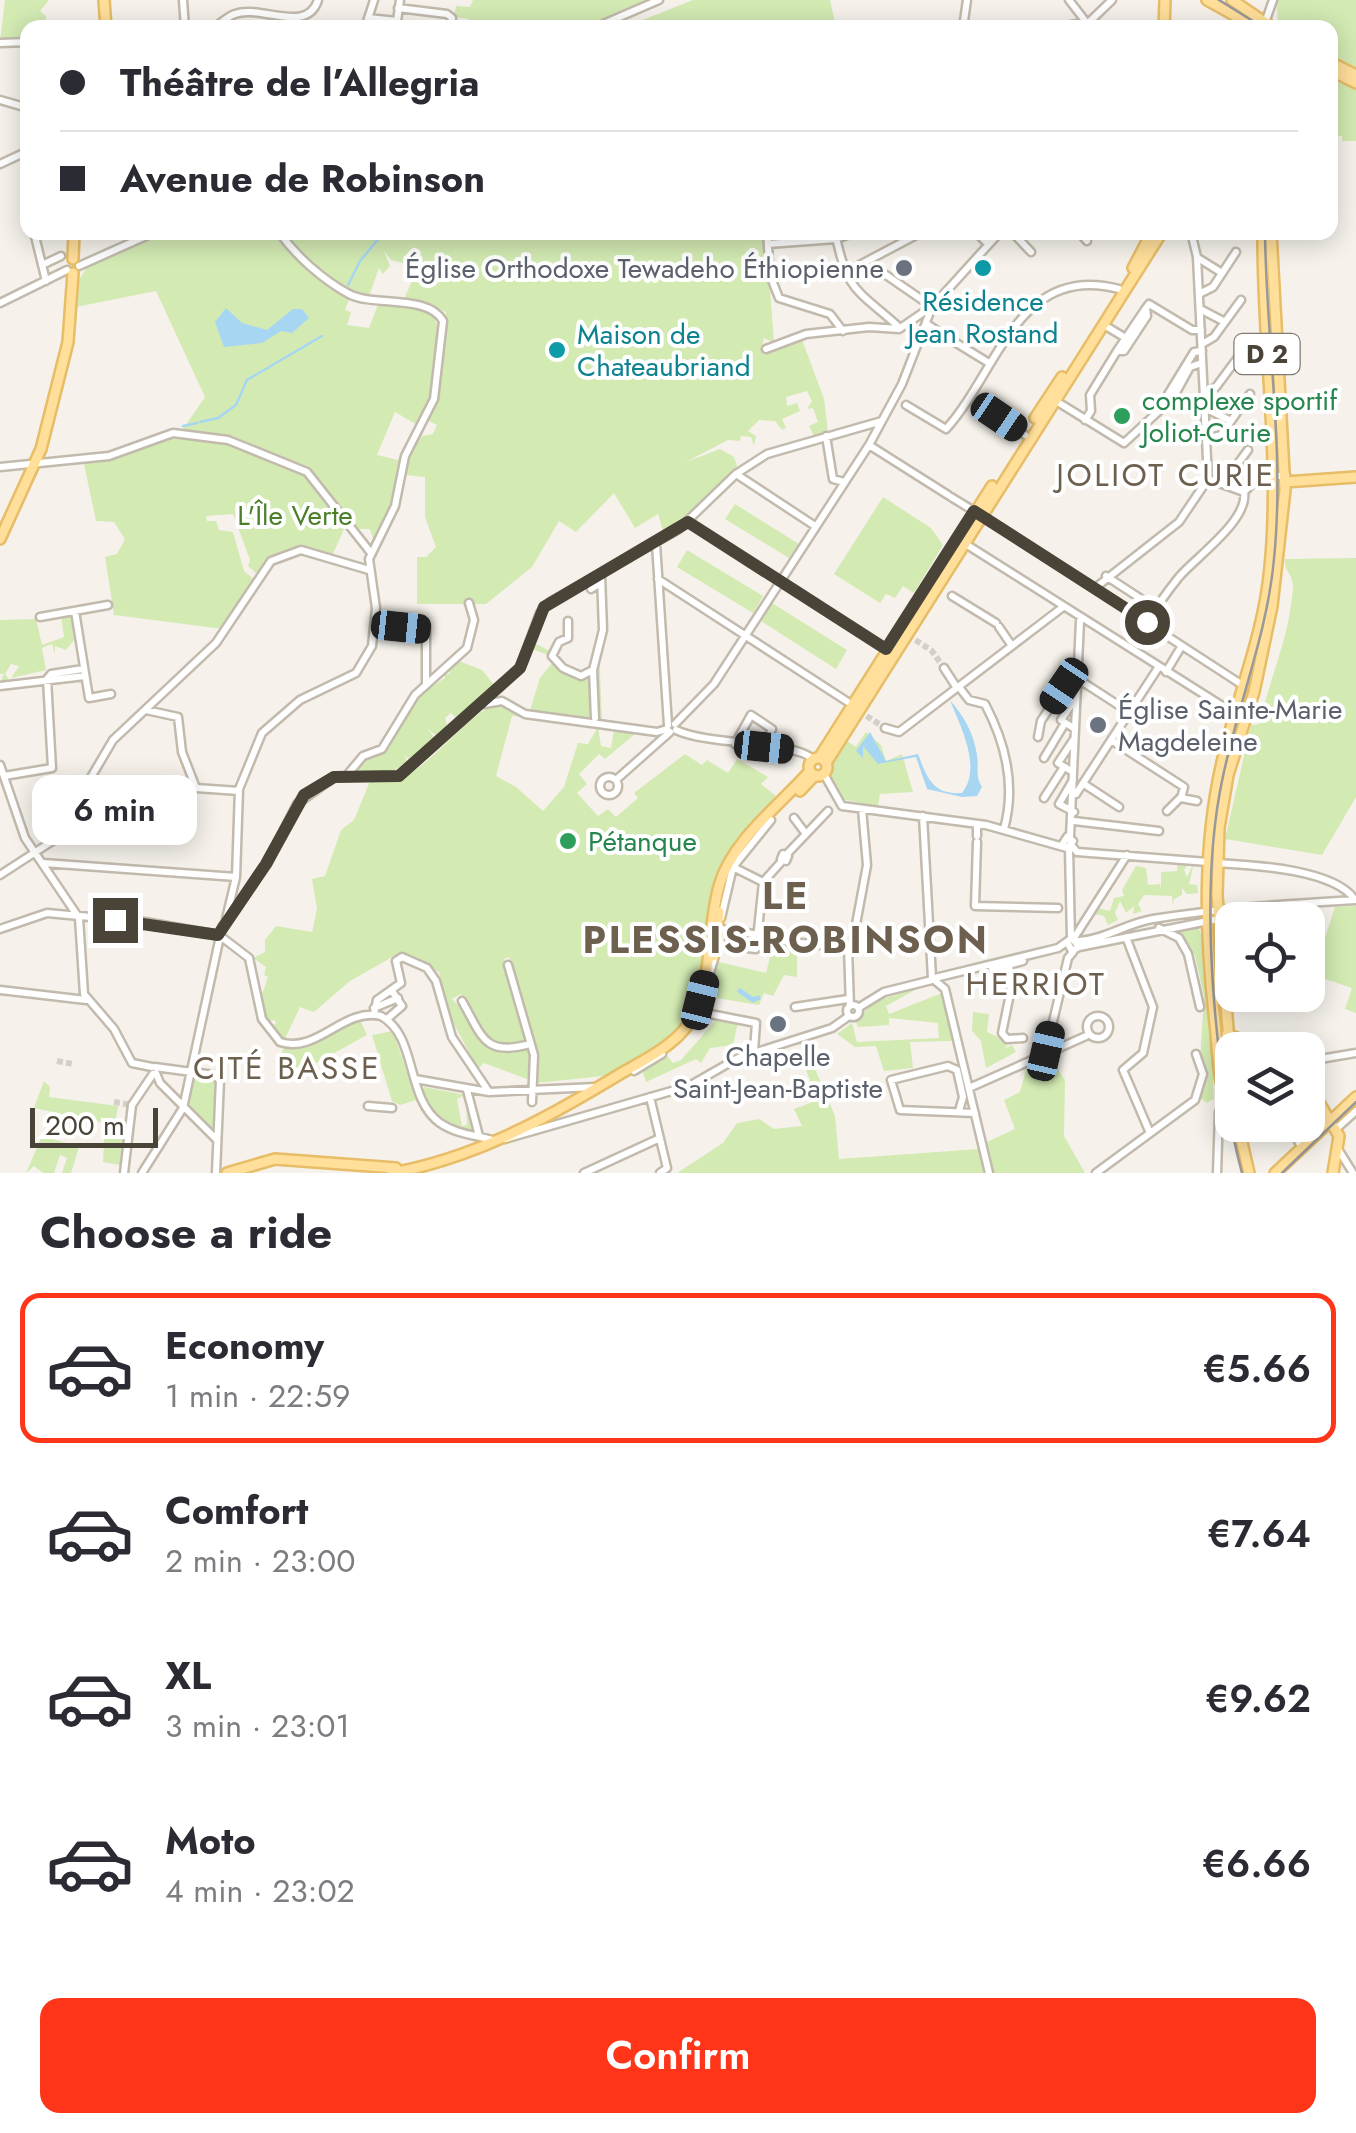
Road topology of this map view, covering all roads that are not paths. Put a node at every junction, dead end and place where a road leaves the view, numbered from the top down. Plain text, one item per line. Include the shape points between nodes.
1 (318, 0) edge
2 (659, 0) edge
3 (980, 0) edge
4 (1112, 0) edge
5 (1208, 0) edge
6 (1232, 0) edge
7 (967, 1) edge
8 (399, 4) edge
9 (226, 20) edge
10 (452, 20) edge
11 (613, 20) edge
12 (1090, 20) edge
13 (1243, 20) edge
14 (1264, 20) edge
15 (36, 240) edge
16 (74, 240) edge
17 (136, 240) edge
18 (285, 240) edge
19 (768, 240) edge
20 (802, 240) edge
21 (837, 240) edge
22 (907, 240) edge
23 (984, 240) edge
24 (992, 240) edge
25 (1019, 240) edge
26 (1146, 240) edge
27 (1152, 240) edge
28 (1159, 240) edge
29 (1193, 240) edge
30 (1262, 240) edge
31 (1271, 240) edge
32 (768, 244) junction
33 (988, 244) junction
34 (1156, 247) junction
35 (1030, 252) dead end
36 (1236, 252) dead end
37 (62, 256) dead end
38 (1197, 257) junction
39 (42, 265) junction
40 (73, 267) junction
41 (852, 269) junction
42 (842, 270) junction
43 (1222, 273) junction
44 (770, 275) junction
45 (46, 281) junction
46 (1119, 289) junction
47 (1199, 294) junction
48 (1241, 300) dead end
49 (0, 303) edge
50 (932, 305) junction
51 (1146, 308) junction
52 (1200, 309) junction
53 (1224, 322) junction
54 (926, 324) junction
55 (1103, 324) junction
56 (901, 328) junction
57 (1201, 330) junction
58 (843, 331) junction
59 (1124, 336) junction
60 (1202, 348) junction
61 (766, 349) dead end
62 (1117, 351) junction
63 (1242, 352) dead end
64 (989, 363) junction
65 (1202, 363) junction
66 (1205, 393) junction
67 (1250, 394) dead end
68 (1053, 399) junction
69 (974, 400) junction
70 (1169, 401) junction
71 (901, 402) junction
72 (1205, 408) junction
73 (1086, 420) junction
74 (1231, 421) junction
75 (882, 422) junction
76 (866, 426) junction
77 (1026, 435) junction
78 (826, 436) junction
79 (874, 436) junction
80 (1207, 439) junction
81 (869, 445) junction
82 (1248, 450) dead end
83 (878, 452) junction
84 (35, 462) junction
85 (0, 466) edge
86 (736, 474) junction
87 (1356, 477) edge
88 (1286, 478) junction
89 (1208, 480) junction
90 (1271, 480) junction
91 (844, 482) junction
92 (1223, 484) junction
93 (1244, 492) junction
94 (978, 513) junction
95 (688, 522) junction
96 (815, 526) junction
97 (0, 540) edge
98 (961, 541) junction
99 (656, 544) junction
100 (370, 553) junction
101 (369, 570) junction
102 (1106, 576) junction
103 (602, 579) junction
104 (658, 579) junction
105 (780, 581) junction
106 (671, 588) junction
107 (1094, 588) junction
108 (591, 590) dead end
109 (659, 592) junction
110 (952, 596) dead end
111 (469, 603) dead end
112 (108, 605) dead end
113 (1062, 607) junction
114 (1156, 608) junction
115 (75, 611) junction
116 (40, 617) dead end
117 (568, 620) dead end
118 (1080, 620) junction
119 (1147, 622) junction
120 (376, 624) junction
121 (745, 636) junction
122 (1012, 646) junction
123 (1182, 646) junction
124 (890, 652) junction
125 (593, 670) junction
126 (945, 670) tunnel mouth
127 (1162, 670) junction
128 (84, 672) junction
129 (47, 679) junction
130 (1077, 682) junction
131 (426, 685) junction
132 (0, 686) edge
133 (1244, 686) junction
134 (958, 688) junction
135 (495, 692) junction
136 (1254, 692) junction
137 (111, 694) dead end
138 (1076, 698) junction
139 (502, 701) junction
140 (851, 704) junction
141 (480, 705) junction
142 (145, 709) junction
143 (1128, 712) junction
144 (1235, 714) junction
145 (595, 718) dead end
146 (1246, 719) junction
147 (1066, 723) junction
148 (671, 728) junction
149 (888, 730) dead end
150 (657, 732) junction
151 (1075, 733) junction
152 (1038, 737) dead end
153 (661, 740) junction
154 (1111, 740) junction
155 (735, 744) junction
156 (764, 747) junction
157 (1044, 758) dead end
158 (0, 765) edge
159 (818, 767) junction
160 (1064, 767) junction
161 (347, 775) junction
162 (4, 776) junction
163 (1074, 776) junction
164 (617, 778) dead end
165 (1084, 784) junction
166 (239, 791) junction
167 (1075, 795) junction
168 (1044, 798) dead end
169 (1181, 798) junction
170 (1197, 801) dead end
171 (833, 807) junction
172 (1119, 807) dead end
173 (862, 808) junction
174 (1167, 811) dead end
175 (1074, 812) junction
176 (924, 816) junction
177 (794, 818) dead end
178 (771, 820) junction
179 (1074, 821) junction
180 (977, 824) junction
181 (1004, 829) junction
182 (1159, 831) dead end
183 (806, 834) junction
184 (746, 840) junction
185 (1068, 844) junction
186 (36, 854) junction
187 (1127, 856) junction
188 (1213, 862) junction
189 (43, 863) junction
190 (733, 868) junction
191 (0, 875) edge
192 (236, 877) junction
193 (763, 882) junction
194 (1356, 900) edge
195 (1218, 902) edge
196 (1325, 902) edge
197 (1064, 908) junction
198 (1215, 915) edge
199 (1207, 916) junction
200 (79, 918) junction
201 (226, 919) junction
202 (1153, 919) junction
203 (1159, 928) junction
204 (0, 929) edge
205 (720, 929) junction
206 (218, 935) junction
207 (1126, 937) junction
208 (761, 938) junction
209 (716, 944) junction
210 (1074, 944) junction
211 (850, 947) junction
212 (1029, 955) junction
213 (508, 965) dead end
214 (1008, 965) junction
215 (706, 972) junction
216 (933, 979) junction
217 (944, 985) junction
218 (0, 990) edge
219 (395, 995) junction
220 (88, 1000) junction
221 (462, 1000) dead end
222 (796, 1007) dead end
223 (852, 1007) junction
224 (1200, 1007) dead end
225 (374, 1011) junction
226 (706, 1013) junction
227 (387, 1019) junction
228 (1222, 1032) edge
229 (1086, 1036) junction
230 (1023, 1038) dead end
231 (530, 1044) junction
232 (754, 1051) junction
233 (1046, 1051) junction
234 (1356, 1053) edge
235 (1196, 1054) dead end
236 (1325, 1058) edge
237 (154, 1070) junction
238 (190, 1072) junction
239 (626, 1073) junction
240 (413, 1079) junction
241 (602, 1087) junction
242 (970, 1088) junction
243 (467, 1090) junction
244 (531, 1090) junction
245 (489, 1092) junction
246 (650, 1096) junction
247 (1356, 1097) edge
248 (532, 1102) dead end
249 (368, 1106) dead end
250 (183, 1108) junction
251 (392, 1108) dead end
252 (1356, 1110) edge
253 (959, 1111) junction
254 (975, 1113) junction
255 (1325, 1113) edge
256 (1332, 1125) junction
257 (1149, 1134) junction
258 (478, 1136) junction
259 (660, 1138) junction
260 (217, 1140) junction
261 (501, 1141) junction
262 (1219, 1142) edge
263 (1242, 1142) edge
264 (1298, 1142) edge
265 (1301, 1148) junction
266 (1338, 1149) junction
267 (407, 1170) edge
268 (388, 1172) edge
269 (124, 1173) edge
270 (142, 1173) edge
271 (216, 1173) edge
272 (227, 1173) edge
273 (240, 1173) edge
274 (371, 1173) edge
275 (584, 1173) edge
276 (660, 1173) edge
277 (989, 1173) edge
278 (1096, 1173) edge
279 (1218, 1173) edge
280 (1249, 1173) edge
281 (1274, 1173) edge
282 (1333, 1173) edge
283 (1353, 1173) edge

1 - 9 street via 304,17 239,12
2 - 11 street
3 - 7 street
4 - 12 street
5 - 13 main road
6 - 14 main road
8 - 10 street
15 - 39 street
16 - 40 main road
17 - 40 street
18 - 100 street via 350,295 432,310 443,322 434,399 405,456 396,506
19 - 32 street
20 - 32 street
21 - 42 street
22 - 41 street
23 - 33 street
24 - 33 street
25 - 35 street
26 - 46 main road
27 - 34 main road
28 - 34 main road
29 - 38 street
30 - 90 main road, D 2
31 - 88 main road, D 2
32 - 44 street
33 - 50 street
34 - 55 main road
36 - 43 street
37 - 39 street
38 - 43 street
38 - 47 street
39 - 45 street
40 - 45 street
40 - 84 main road via 68,342
41 - 42 street
41 - 50 street via 886,275
42 - 44 street
42 - 56 street via 853,290
43 - 47 street
44 - 58 street via 779,298 834,316
45 - 49 street
46 - 64 street via 1092,283 1057,291 1018,321
46 - 68 main road
47 - 52 street
48 - 53 street
50 - 54 street
50 - 56 street
51 - 57 street
51 - 59 street
51 - 62 street via 1124,351
52 - 53 street
52 - 57 street
53 - 60 street
54 - 64 street
54 - 71 street
55 - 59 street
55 - 68 main road
56 - 58 street
57 - 60 street
58 - 61 street via 806,334
59 - 62 street
60 - 65 street
60 - 70 street via 1178,376
62 - 73 street via 1090,395
63 - 66 street
64 - 69 street
65 - 66 street
65 - 70 street via 1190,367
66 - 72 street
67 - 74 street
68 - 73 street
68 - 77 main road
68 - 94 main road
69 - 71 street via 946,429
69 - 77 street
70 - 73 street via 1124,443
71 - 75 street
72 - 74 street
72 - 80 street
74 - 80 street
75 - 76 street
75 - 79 street
76 - 78 street
76 - 79 street
77 - 94 main road
78 - 86 street via 766,454
78 - 91 street via 833,480
79 - 81 street
79 - 83 street
80 - 89 street
81 - 83 street
81 - 91 street
82 - 92 street
83 - 94 street
84 - 85 street
84 - 97 main road
84 - 100 street via 110,456 180,434 228,440 306,472
86 - 95 street
86 - 96 street
87 - 88 main road
88 - 90 street
88 - 136 main road, D 2 via 1274,595
89 - 92 street
89 - 102 street via 1178,522
90 - 93 street via 1255,481
90 - 133 main road, D 2 via 1268,582
91 - 96 street
92 - 93 street
93 - 114 street via 1236,516
94 - 98 main road
94 - 107 street
95 - 99 street
95 - 105 street
96 - 105 street
98 - 113 street
98 - 124 main road
98 - 124 main road via 941,589
99 - 103 street
99 - 104 street
100 - 101 street
101 - 120 street
101 - 142 street via 301,550 270,561 216,642
102 - 107 street
102 - 114 street
103 - 108 street
103 - 125 street via 603,630
103 - 135 street via 544,607 520,668
104 - 106 street
104 - 109 street
105 - 121 street
105 - 124 street
106 - 109 street
106 - 121 street
107 - 119 street
109 - 148 street
110 - 122 street via 998,627
111 - 131 street via 469,641
112 - 115 street
113 - 118 street
113 - 122 street
114 - 119 street
115 - 116 street
115 - 128 street
117 - 125 street via 568,638 552,656 575,676
118 - 127 street
118 - 130 street
119 - 123 street
120 - 131 street via 426,630
120 - 166 street via 356,673 300,700 262,733
121 - 140 street
121 - 148 street via 706,695
122 - 134 street
123 - 127 street
123 - 133 street
124 - 140 main road
124 - 159 main road
125 - 145 street
126 - 134 street
127 - 143 street
127 - 144 street
128 - 129 street
128 - 137 street via 89,698
129 - 132 street
129 - 162 street via 52,768
130 - 138 street
130 - 143 street
130 - 152 street via 1064,686 1040,721
131 - 161 street via 382,749 363,756
133 - 136 main road
133 - 144 main road, D 2
134 - 149 street via 900,732
134 - 181 street via 984,704 1003,749 1009,780
135 - 139 street
135 - 141 street
136 - 146 main road, D 2
138 - 147 street via 1061,720
138 - 151 street
139 - 141 street
139 - 150 street via 525,714
140 - 159 main road
141 - 161 street via 399,776
142 - 166 street via 178,718 193,786
142 - 186 street via 113,740 65,826
143 - 154 street
144 - 146 main road
144 - 188 main road, D 2 via 1212,804
146 - 188 main road, D 2
147 - 151 street
147 - 157 street
148 - 150 street
148 - 153 street
148 - 155 street
150 - 153 street
151 - 160 street via 1058,763
151 - 163 street
153 - 164 street
154 - 165 street
154 - 169 street via 1184,787
155 - 156 street
155 - 156 street via 751,715 772,729
156 - 159 street via 802,752
158 - 162 street
159 - 171 street
159 - 178 main road
159 - 184 main road
160 - 163 street
160 - 168 street
161 - 201 street via 304,795
162 - 186 street
163 - 167 street
163 - 175 street via 1058,804
165 - 167 street
165 - 172 street
166 - 192 street
167 - 175 street
169 - 170 street
169 - 174 street
171 - 173 street
171 - 183 street
173 - 176 street
173 - 211 street via 868,865
175 - 179 street
176 - 180 street
176 - 216 street
177 - 183 street
178 - 184 main road
178 - 190 street
179 - 182 street
179 - 185 street
180 - 181 street
180 - 197 street via 975,906
181 - 185 street
183 - 193 street
184 - 205 main road via 721,878
185 - 187 street via 1077,852
185 - 197 street
186 - 189 street
186 - 191 street
187 - 188 street
187 - 210 street
188 - 194 street via 1292,869
188 - 195 main road, D 2
188 - 199 main road, D 2
189 - 192 street
189 - 200 street
190 - 193 street
190 - 205 street
192 - 201 street
193 - 208 street
194 - 196 street
197 - 210 street
198 - 199 street
199 - 202 street
199 - 203 street
199 - 228 main road, D 2
200 - 204 street via 47,913
200 - 206 street
200 - 220 street
201 - 206 street
202 - 203 street
202 - 210 street
203 - 207 street
203 - 224 street via 1179,938 1188,954
205 - 208 street
205 - 208 street via 729,946 753,951
205 - 209 main road
205 - 215 main road
206 - 225 street via 249,958 262,1019 280,1042 302,1045
206 - 238 street
207 - 210 street
207 - 257 street via 1153,1007 1143,1053 1124,1068
208 - 211 street
209 - 215 main road
209 - 226 street
210 - 212 street
210 - 214 street
210 - 233 street
211 - 223 street
212 - 214 street
212 - 216 street
213 - 231 street
214 - 217 street
214 - 230 street via 1011,989 1002,1033
215 - 239 main road via 690,1021
216 - 217 street
216 - 223 street
217 - 242 street
218 - 220 street
219 - 225 street
219 - 227 street via 401,1008
219 - 245 street via 401,984 396,961 402,957 427,968 460,1052
220 - 237 street via 114,1029 125,1056
221 - 231 street via 494,1047
222 - 223 street
223 - 232 street via 832,1028
225 - 227 street
226 - 232 street via 756,1023
226 - 239 street via 683,1037
227 - 240 street
229 - 229 street via 1104,1040 1109,1019 1092,1014
229 - 233 street
231 - 244 street
232 - 246 street via 698,1082
233 - 242 street
234 - 236 street
235 - 257 street via 1203,1070 1197,1098
237 - 238 street
237 - 250 street
237 - 269 street via 132,1105
238 - 250 street
238 - 260 street via 220,1080
239 - 241 main road
240 - 243 street
240 - 258 street via 440,1122
241 - 244 street
241 - 261 main road
242 - 254 street
243 - 245 street
243 - 258 street
244 - 245 street
244 - 248 street
246 - 259 street
246 - 261 street
247 - 256 main road
249 - 251 street
250 - 260 street
250 - 270 street
252 - 256 street
253 - 253 street via 957,1070 948,1066 891,1080 900,1110
253 - 254 street
254 - 277 street
255 - 256 main road
256 - 265 main road
256 - 266 main road
257 - 278 street
258 - 261 street
259 - 275 street
259 - 276 street via 667,1168
260 - 271 street
261 - 267 main road
262 - 279 street
263 - 280 main road
264 - 265 street
265 - 281 main road
266 - 282 main road
266 - 283 street
267 - 268 main road
268 - 272 main road via 283,1158
273 - 274 main road via 281,1162

